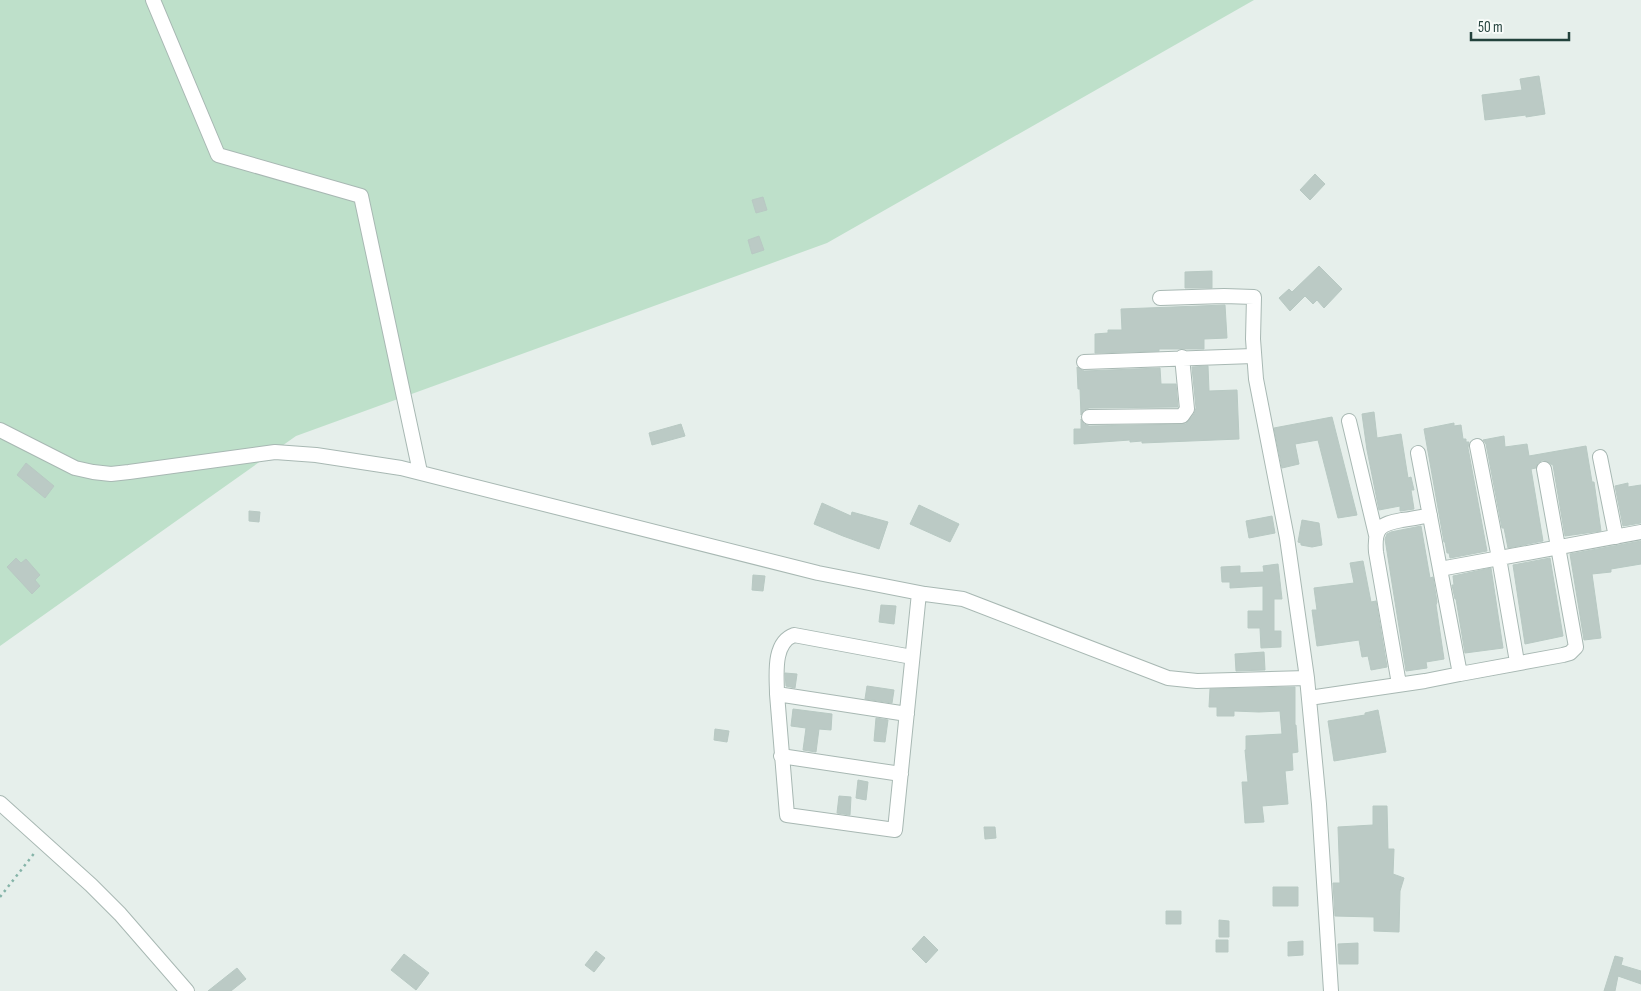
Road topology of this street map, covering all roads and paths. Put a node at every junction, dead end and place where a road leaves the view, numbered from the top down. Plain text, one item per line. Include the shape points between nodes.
1 (153, 0) edge
2 (1160, 298) dead end
3 (1253, 356) junction
4 (1182, 357) junction
5 (1084, 362) dead end
6 (1088, 417) dead end
7 (1349, 421) dead end
8 (0, 430) edge
9 (1477, 446) dead end
10 (1418, 452) dead end
11 (1600, 457) dead end
12 (1544, 469) dead end
13 (420, 472) junction
14 (1430, 515) junction
15 (1641, 532) edge
16 (1376, 536) junction
17 (1616, 537) junction
18 (1559, 548) junction
19 (1499, 558) junction
20 (1440, 569) junction
21 (922, 594) junction
22 (912, 657) junction
23 (1517, 662) junction
24 (1460, 674) junction
25 (1307, 678) junction
26 (1399, 684) junction
27 (777, 694) junction
28 (1309, 698) junction
29 (907, 714) junction
30 (781, 756) junction
31 (901, 774) junction
32 (0, 802) edge
33 (43, 842) junction
34 (0, 897) edge
35 (187, 991) edge
36 (1331, 991) edge

1 - 13 street via 218,155 361,196
2 - 3 street via 1253,296
3 - 4 street
3 - 25 street via 1288,547
4 - 5 street
4 - 6 street via 1186,409 1182,416
7 - 16 street
8 - 13 street via 75,468 111,474 276,452 316,455
9 - 19 street
10 - 14 street
11 - 17 street
12 - 18 street
13 - 21 street via 818,573
14 - 16 street via 1388,523
14 - 20 street
15 - 17 street
16 - 26 street
17 - 18 street
18 - 19 street
18 - 23 street via 1576,647 1563,655
19 - 20 street
19 - 23 street
20 - 24 street
21 - 22 street
21 - 25 street via 963,599 1168,678 1197,681
22 - 27 street via 794,635 786,640 779,654
22 - 29 street
23 - 24 street
24 - 26 street
25 - 28 street
26 - 28 street
27 - 29 street
27 - 30 street
28 - 36 street
29 - 31 street
30 - 31 street
30 - 31 street via 787,816 895,830
32 - 33 street
33 - 34 path
33 - 35 street via 120,914

